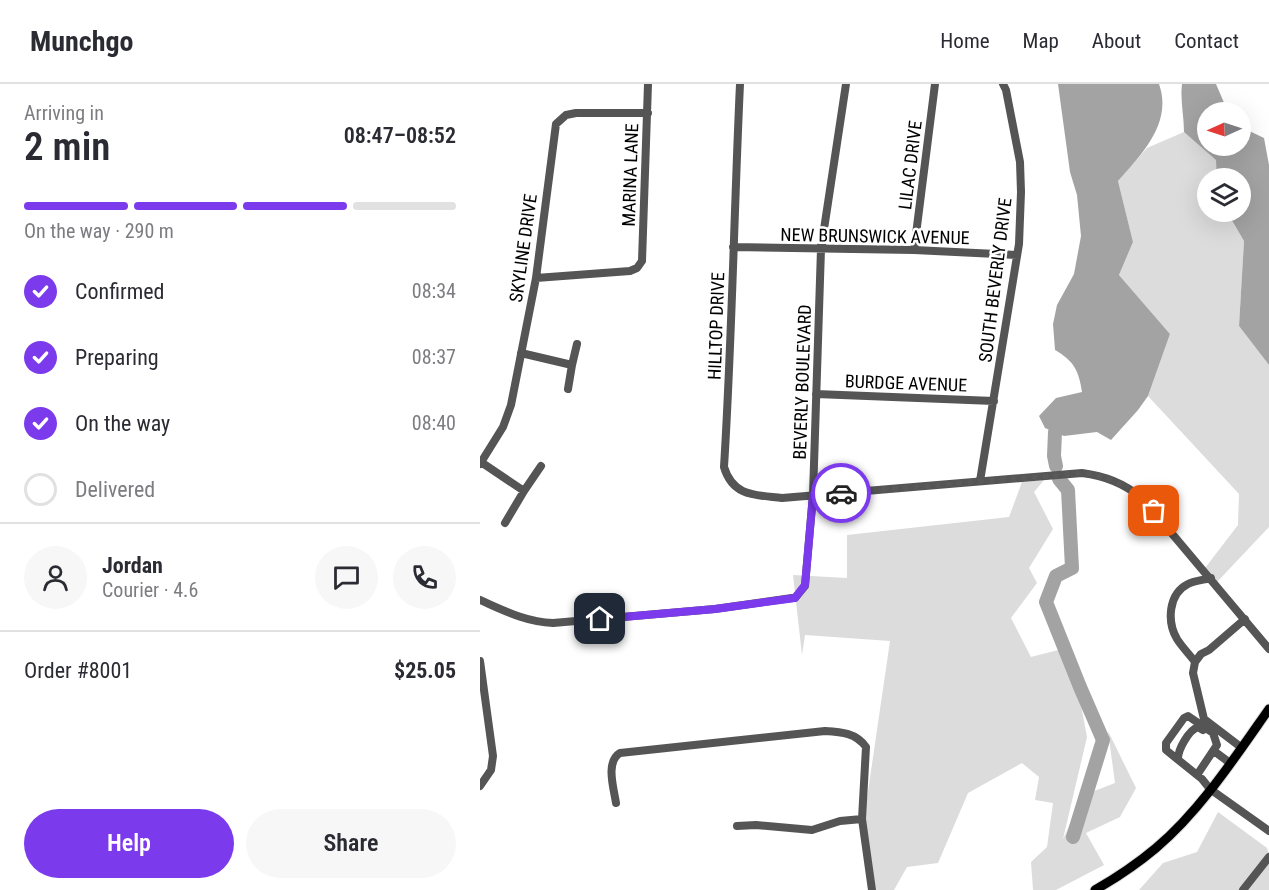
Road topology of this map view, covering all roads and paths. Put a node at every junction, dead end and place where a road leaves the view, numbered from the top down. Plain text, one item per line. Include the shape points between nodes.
1 (648, 84) edge
2 (740, 84) edge
3 (846, 84) edge
4 (935, 84) edge
5 (1003, 84) edge
6 (648, 113) junction
7 (733, 247) junction
8 (821, 249) junction
9 (914, 250) junction
10 (1017, 255) junction
11 (536, 278) junction
12 (577, 344) dead end
13 (521, 353) junction
14 (572, 365) junction
15 (568, 389) dead end
16 (816, 394) junction
17 (994, 401) junction
18 (480, 463) edge
19 (541, 466) dead end
20 (980, 481) junction
21 (524, 491) junction
22 (813, 495) junction
23 (505, 522) dead end
24 (1211, 578) junction
25 (480, 603) edge
26 (1245, 619) junction
27 (1269, 649) edge
28 (480, 661) edge
29 (1195, 662) junction
30 (1269, 709) edge
31 (1215, 737) junction
32 (1242, 748) junction
33 (1214, 751) junction
34 (1178, 759) junction
35 (1230, 763) junction
36 (1197, 775) junction
37 (480, 786) edge
38 (1210, 789) junction
39 (616, 803) dead end
40 (862, 819) junction
41 (737, 826) dead end
42 (1269, 831) edge
43 (1269, 857) edge
44 (872, 890) edge
45 (1095, 890) edge
46 (1243, 890) edge

1 - 6 street, MARINA LANE
2 - 7 street, HILLTOP DRIVE
3 - 8 street, BEVERLY BOULEVARD
4 - 9 street, LILAC DRIVE
5 - 10 street, SOUTH BEVERLY DRIVE via 1020,162
6 - 11 street, SKYLINE DRIVE via 576,113 566,115 556,124
6 - 11 street, MARINA LANE via 639,266 630,271
7 - 8 street, NEW BRUNSWICK AVENUE
7 - 22 street, HILLTOP DRIVE via 724,467 727,477 750,495
8 - 9 street, NEW BRUNSWICK AVENUE
8 - 16 street, BEVERLY BOULEVARD
9 - 10 street, NEW BRUNSWICK AVENUE
10 - 17 street, SOUTH BEVERLY DRIVE
11 - 13 street, SKYLINE DRIVE
12 - 14 street
13 - 14 street
13 - 18 street, SKYLINE DRIVE via 504,427
14 - 15 street
16 - 17 street, BURDGE AVENUE
16 - 22 street, BEVERLY BOULEVARD
17 - 20 street, SOUTH BEVERLY DRIVE
18 - 21 street
19 - 21 street
20 - 22 street
20 - 24 street via 1082,473 1118,482 1142,498
21 - 23 street
22 - 25 street, BEVERLY BOULEVARD via 805,585 792,598 715,609 545,622 520,618
24 - 26 street
24 - 29 street via 1188,584 1172,602 1176,638
26 - 27 street
26 - 29 street
28 - 37 street via 493,756 491,770
29 - 32 street via 1193,673 1204,719
30 - 32 main road
31 - 33 street
31 - 34 street via 1194,728 1179,750
31 - 34 street via 1186,716 1165,745
32 - 35 main road
33 - 35 street
33 - 36 street
34 - 36 street
35 - 38 main road
36 - 38 street
38 - 42 street
38 - 45 main road via 1157,848
39 - 40 street via 612,761 620,753 825,731 850,734 866,747
40 - 41 street via 812,830
40 - 44 street
43 - 46 street

